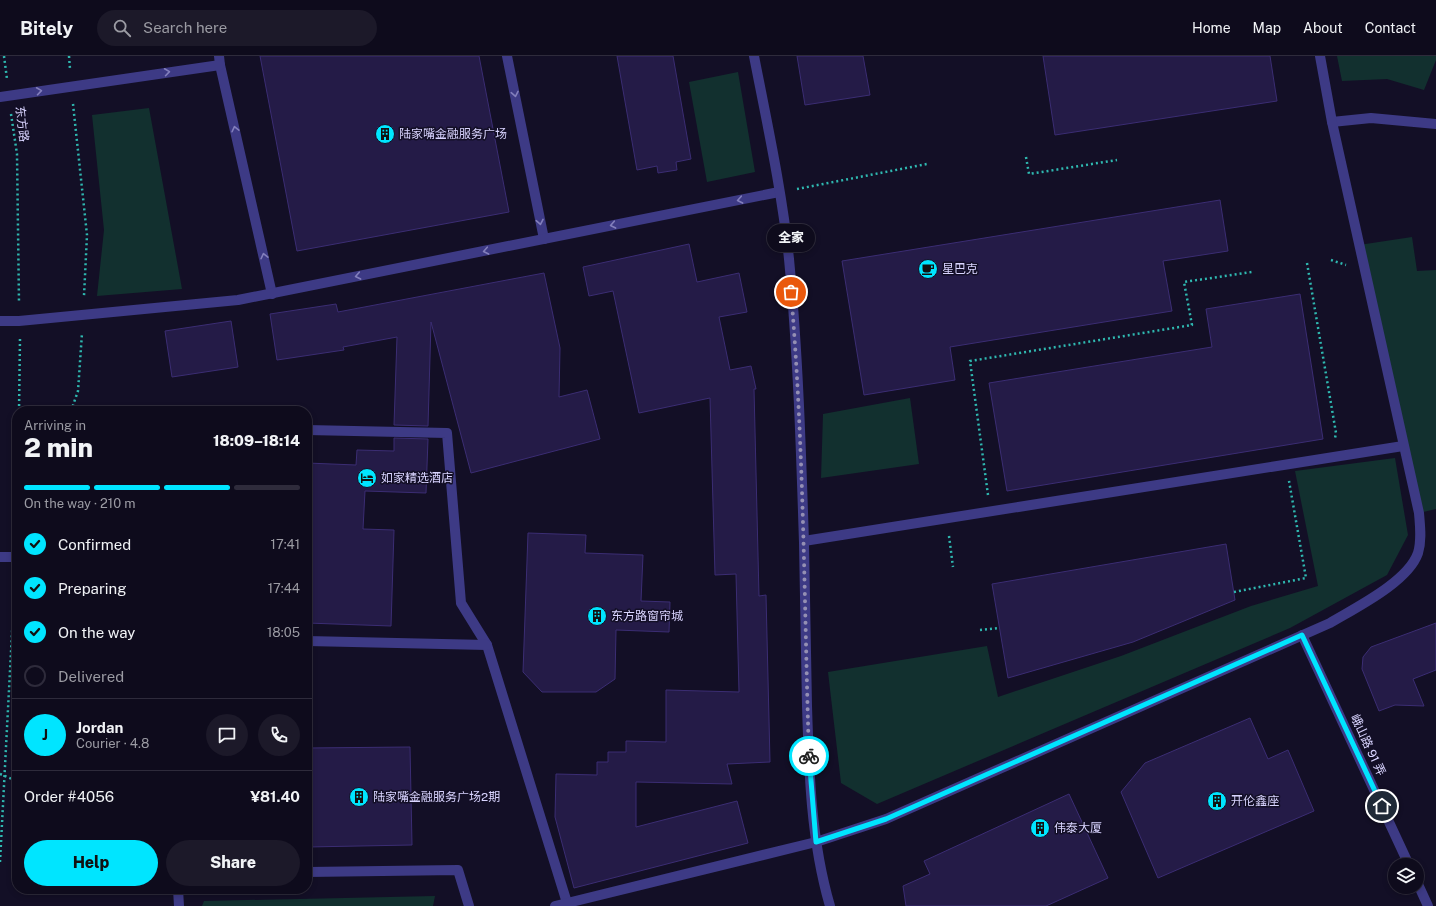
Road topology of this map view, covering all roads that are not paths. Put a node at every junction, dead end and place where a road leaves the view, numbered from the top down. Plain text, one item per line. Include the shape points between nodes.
1 (507, 56) edge
2 (754, 56) edge
3 (1320, 56) edge
4 (220, 60) edge
5 (5, 97) edge
6 (1332, 122) junction
7 (1436, 124) edge
8 (779, 192) junction
9 (544, 239) junction
10 (272, 294) junction
11 (0, 321) edge
12 (312, 430) edge
13 (1403, 446) junction
14 (804, 541) junction
15 (0, 557) edge
16 (12, 557) edge
17 (1302, 635) junction
18 (312, 641) edge
19 (487, 645) junction
20 (816, 842) junction
21 (1406, 858) edge
22 (312, 872) edge
23 (178, 894) edge
24 (1422, 894) edge
25 (568, 904) edge
26 (179, 906) edge
27 (469, 906) edge
28 (556, 906) edge
29 (830, 906) edge
30 (1428, 906) edge

1 -> 9 street
2 - 8 street
3 - 6 street
5 -> 4 street
10 -> 4 street
6 - 7 street via 1371,118
6 - 13 street
8 -> 9 street
8 - 14 street via 788,253 795,339
9 -> 10 street
10 - 11 street via 238,300
12 - 19 street via 447,434 461,603
13 - 14 street
13 - 17 street via 1419,513 1421,536 1418,553 1410,568 1370,600 1330,623
14 - 20 street via 809,765
15 - 16 street
17 - 20 street via 886,819
17 - 21 street, 峨山路 91 弄
18 - 19 street
19 - 25 street
20 - 25 street
20 - 29 street
22 - 27 street via 458,870
23 - 26 street
24 - 30 street
25 - 28 street

